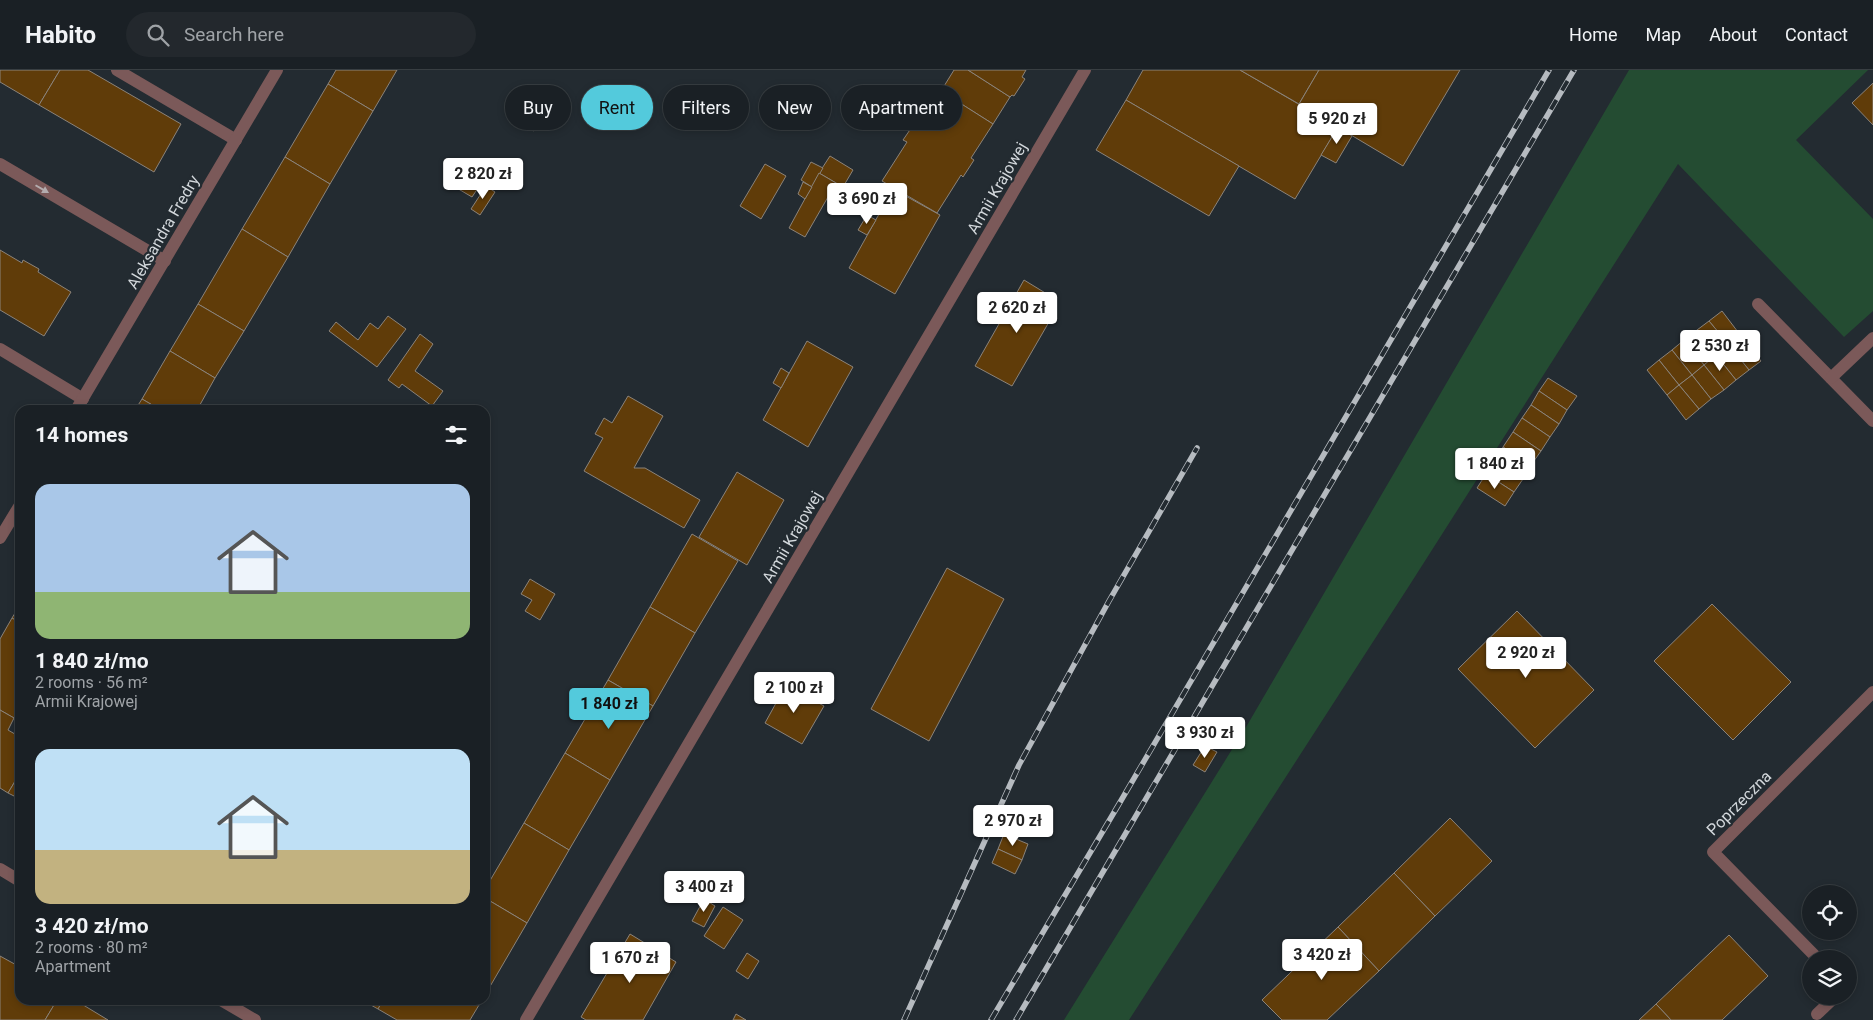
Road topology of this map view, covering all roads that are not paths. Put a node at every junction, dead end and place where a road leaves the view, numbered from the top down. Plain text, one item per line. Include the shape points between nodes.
1 (117, 70) edge
2 (277, 70) edge
3 (1085, 70) edge
4 (236, 140) junction
5 (0, 164) edge
6 (165, 261) junction
7 (1758, 304) dead end
8 (1873, 338) edge
9 (0, 349) edge
10 (1831, 378) junction
11 (80, 404) edge
12 (1873, 422) edge
13 (15, 513) edge
14 (0, 538) edge
15 (1873, 692) edge
16 (0, 870) edge
17 (15, 878) edge
18 (1809, 950) edge
19 (230, 1005) edge
20 (1826, 1005) edge
21 (1817, 1014) dead end
22 (255, 1020) edge
23 (526, 1020) edge

1 - 4 street
2 - 4 street, Aleksandra Fredry
3 - 23 street, Armii Krajowej
4 - 6 street, Aleksandra Fredry
5 -> 6 street
6 - 11 street, Aleksandra Fredry
7 - 10 street
8 - 10 street
9 - 11 street
10 - 12 street
13 - 14 street
15 - 18 street, Poprzeczna via 1713,852
16 - 17 street
19 - 22 street
20 - 21 street

